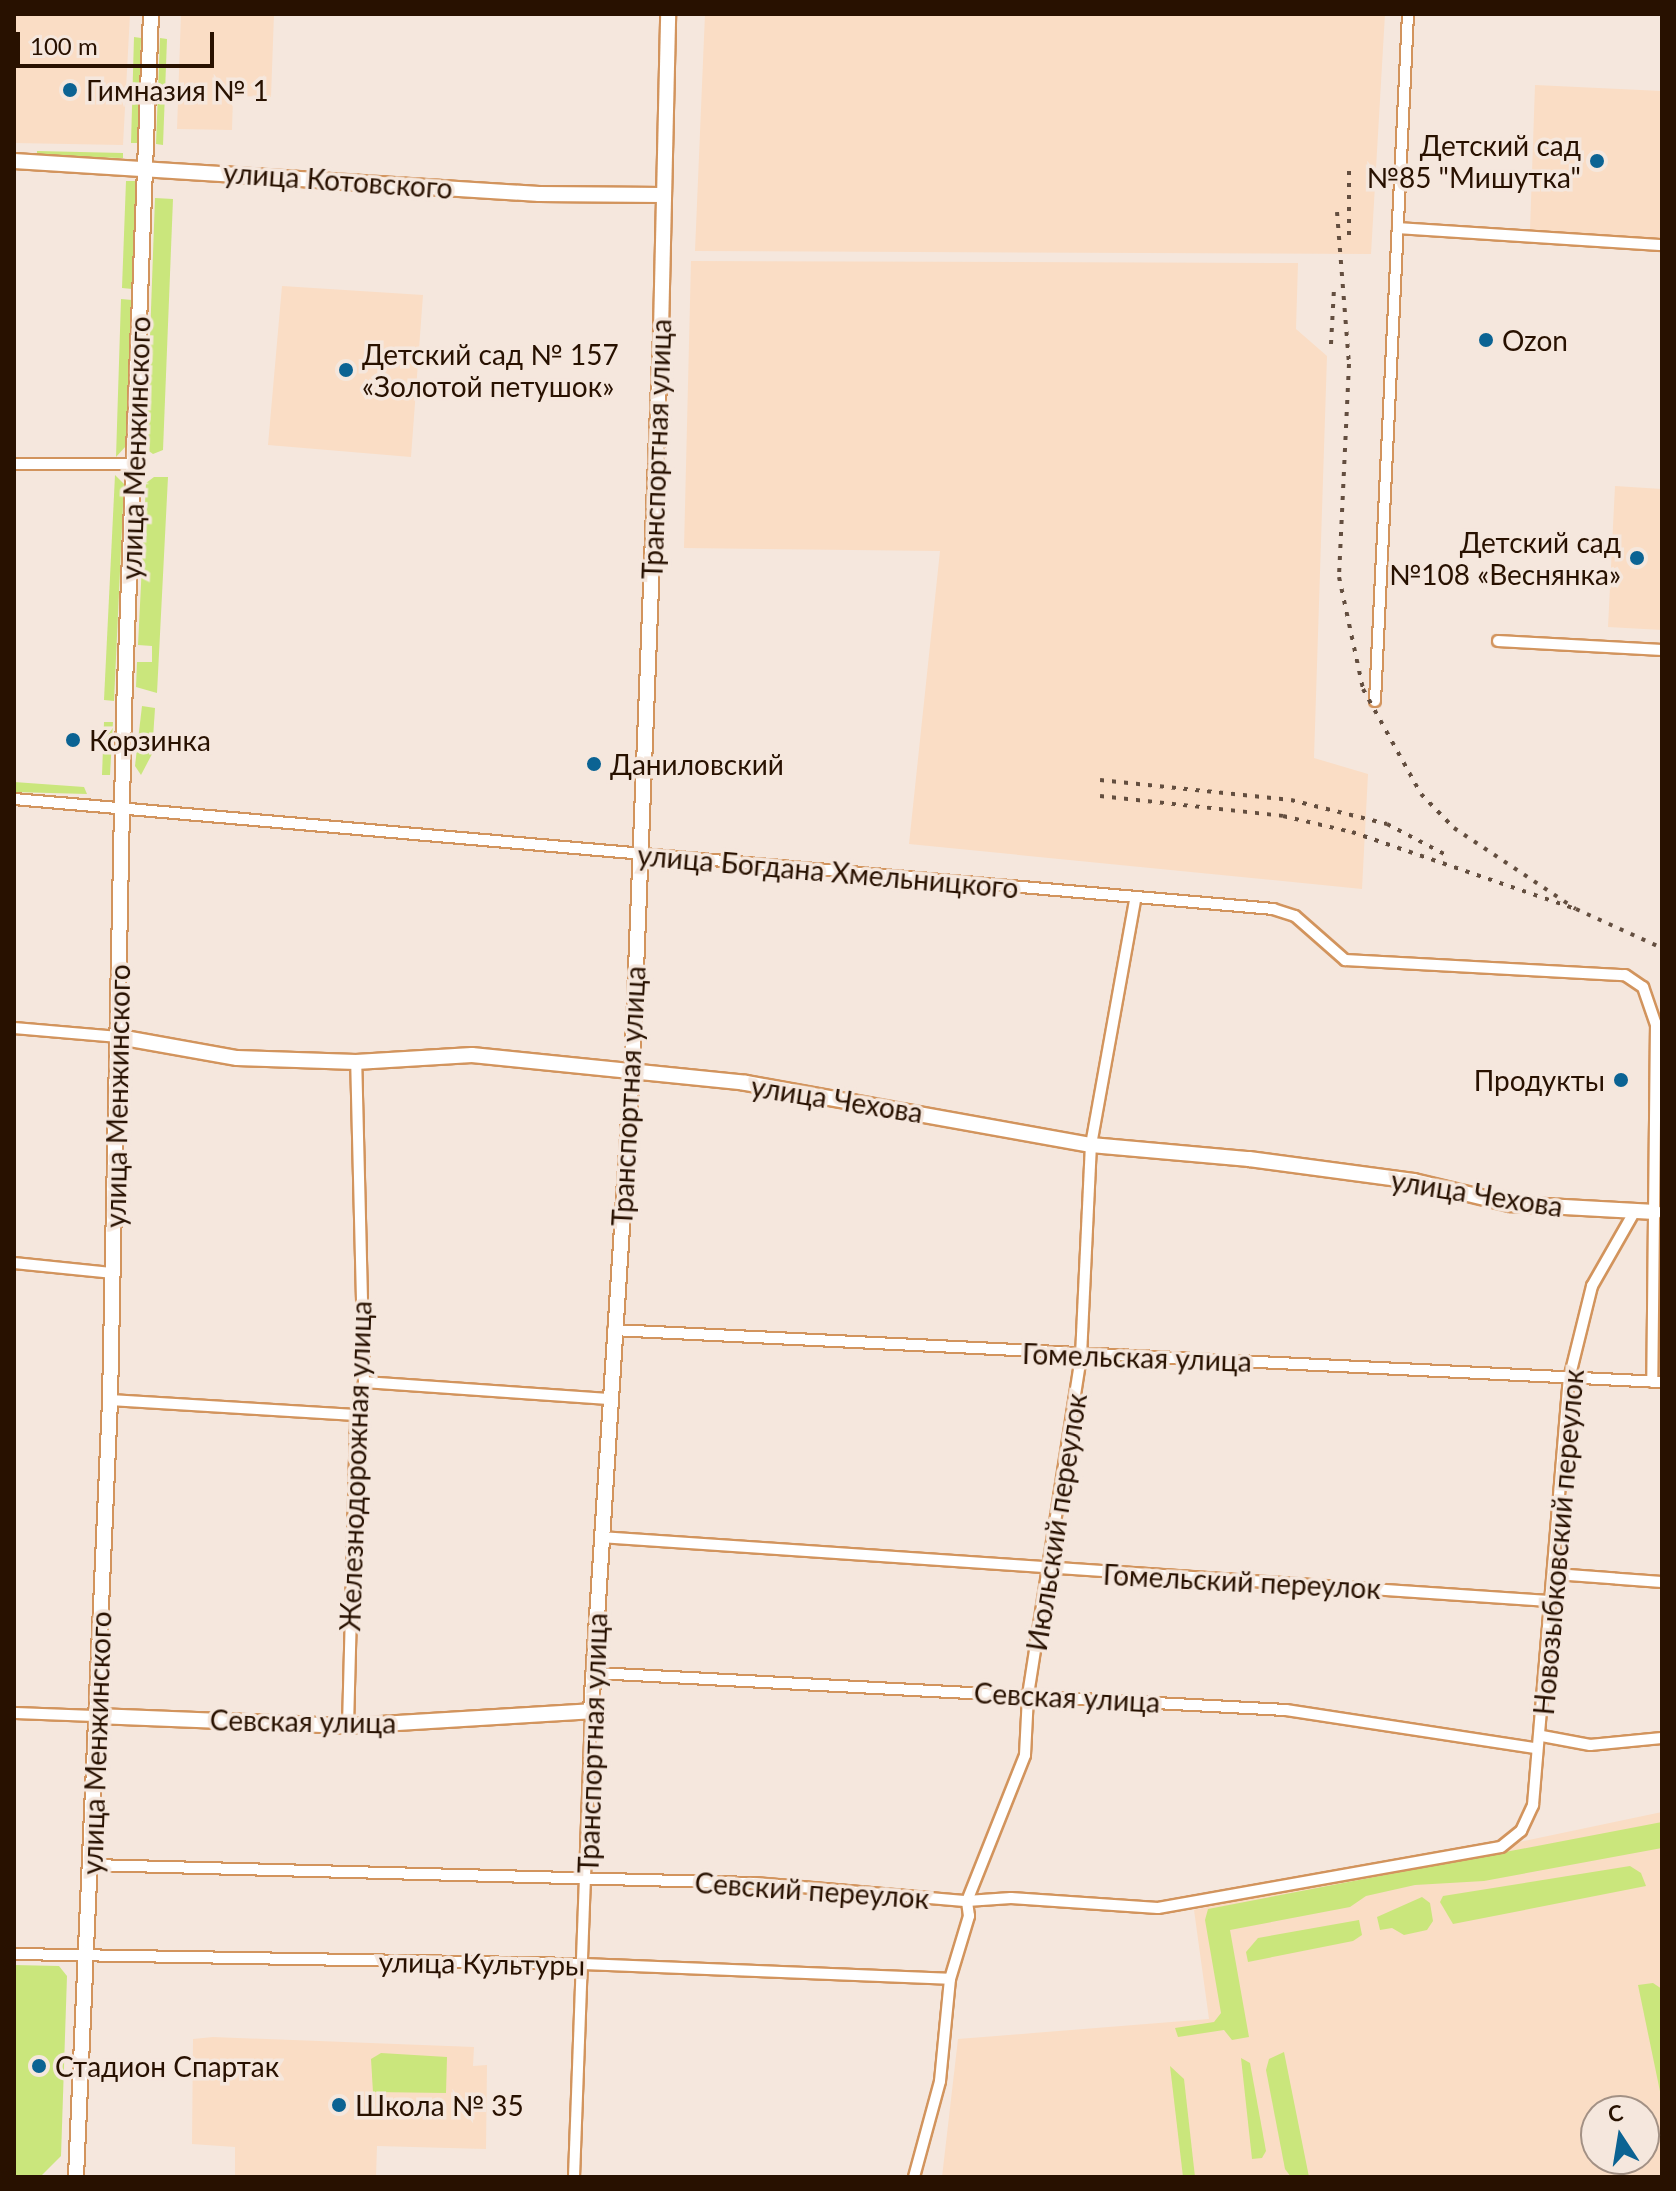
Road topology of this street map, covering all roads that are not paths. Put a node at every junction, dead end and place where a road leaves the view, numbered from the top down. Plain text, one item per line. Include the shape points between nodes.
1 (151, 14) edge
2 (668, 14) edge
3 (1408, 14) edge
4 (14, 161) edge
5 (145, 167) junction
6 (662, 195) junction
7 (1398, 228) junction
8 (1662, 245) edge
9 (14, 464) edge
10 (135, 464) junction
11 (1498, 641) dead end
12 (1662, 650) edge
13 (1375, 701) dead end
14 (14, 799) edge
15 (123, 808) junction
16 (639, 855) junction
17 (1135, 901) junction
18 (14, 1028) edge
19 (119, 1037) junction
20 (356, 1062) junction
21 (632, 1072) junction
22 (1091, 1145) junction
23 (1655, 1212) junction
24 (1633, 1214) junction
25 (14, 1263) edge
26 (113, 1273) junction
27 (613, 1330) junction
28 (1081, 1356) junction
29 (1569, 1379) junction
30 (364, 1382) junction
31 (1657, 1382) edge
32 (608, 1399) junction
33 (110, 1400) junction
34 (356, 1415) junction
35 (600, 1537) junction
36 (1050, 1570) junction
37 (1555, 1574) junction
38 (1662, 1582) edge
39 (1549, 1601) junction
40 (596, 1673) junction
41 (1028, 1695) junction
42 (591, 1711) junction
43 (14, 1713) edge
44 (96, 1716) junction
45 (348, 1726) junction
46 (1542, 1736) junction
47 (1662, 1738) edge
48 (1535, 1748) junction
49 (1521, 1831) joint
50 (92, 1865) junction
51 (587, 1877) junction
52 (967, 1901) junction
53 (14, 1954) edge
54 (87, 1955) junction
55 (582, 1964) junction
56 (950, 1979) junction
57 (76, 2177) edge
58 (574, 2177) edge
59 (914, 2177) edge

1 - 5 street, улица Менжинского
2 - 6 street, Транспортная улица
3 - 7 street
4 - 5 street, улица Котовского
5 - 6 street, улица Котовского via 539,194
5 - 10 street, улица Менжинского
6 - 16 street, Транспортная улица via 661,346
7 - 8 street
7 - 13 street
9 - 10 street
10 - 15 street, улица Менжинского
11 - 12 street
14 - 15 street, улица Богдана Хмельницкого
15 - 16 street, улица Богдана Хмельницкого
15 - 19 street, улица Менжинского
16 - 17 street, улица Богдана Хмельницкого
16 - 21 street, Транспортная улица
17 - 22 street, Июльский переулок
17 - 23 street, улица Богдана Хмельницкого via 1273,909 1295,916 1326,947 1356,962 1625,975 1643,987 1656,1024
18 - 19 street, улица Чехова
19 - 20 street, улица Чехова via 237,1058
19 - 26 street, улица Менжинского
20 - 21 street, улица Чехова via 472,1055
20 - 30 street, Железнодорожная улица
21 - 22 street, улица Чехова via 746,1083
21 - 27 street, Транспортная улица
22 - 24 street, улица Чехова via 1249,1159 1414,1181 1510,1204
22 - 28 street, Июльский переулок
23 - 24 street, улица Чехова
23 - 31 street
24 - 29 street, Новозыбковский переулок via 1592,1286
25 - 26 street
26 - 33 street, улица Менжинского
27 - 28 street, Гомельская улица
27 - 32 street, Транспортная улица
28 - 29 street, Гомельская улица
28 - 36 street, Июльский переулок
29 - 31 street, Гомельская улица
29 - 37 street, Новозыбковский переулок
30 - 32 street
30 - 34 street, Железнодорожная улица
32 - 35 street, Транспортная улица
33 - 34 street
33 - 44 street, улица Менжинского
34 - 45 street, Железнодорожная улица
35 - 36 street, Гомельский переулок
35 - 40 street, Транспортная улица
36 - 39 street, Гомельский переулок
36 - 41 street, Июльский переулок
37 - 38 street
37 - 39 street, Новозыбковский переулок
39 - 46 street, Новозыбковский переулок
40 - 41 street, Севская улица
40 - 42 street, Транспортная улица
41 - 48 street, Севская улица via 1286,1710
41 - 52 street, Июльский переулок via 1025,1755
42 - 45 street, Севская улица
42 - 51 street, Транспортная улица
43 - 44 street, Севская улица
44 - 45 street, Севская улица
44 - 50 street, улица Менжинского
46 - 47 street via 1590,1745
46 - 48 street, Новозыбковский переулок
48 - 49 street, Новозыбковский переулок via 1533,1805
49 - 52 street, Севский переулок via 1501,1847 1158,1908 1011,1898
50 - 51 street, Севский переулок
50 - 54 street, улица Менжинского
51 - 52 street, Севский переулок via 755,1883
51 - 55 street, Транспортная улица
52 - 56 street, Июльский переулок via 969,1916
53 - 54 street, улица Культуры
54 - 55 street, улица Культуры
54 - 57 street, улица Менжинского
55 - 56 street, улица Культуры
55 - 58 street, Транспортная улица
56 - 59 street, Июльский переулок via 940,2081

